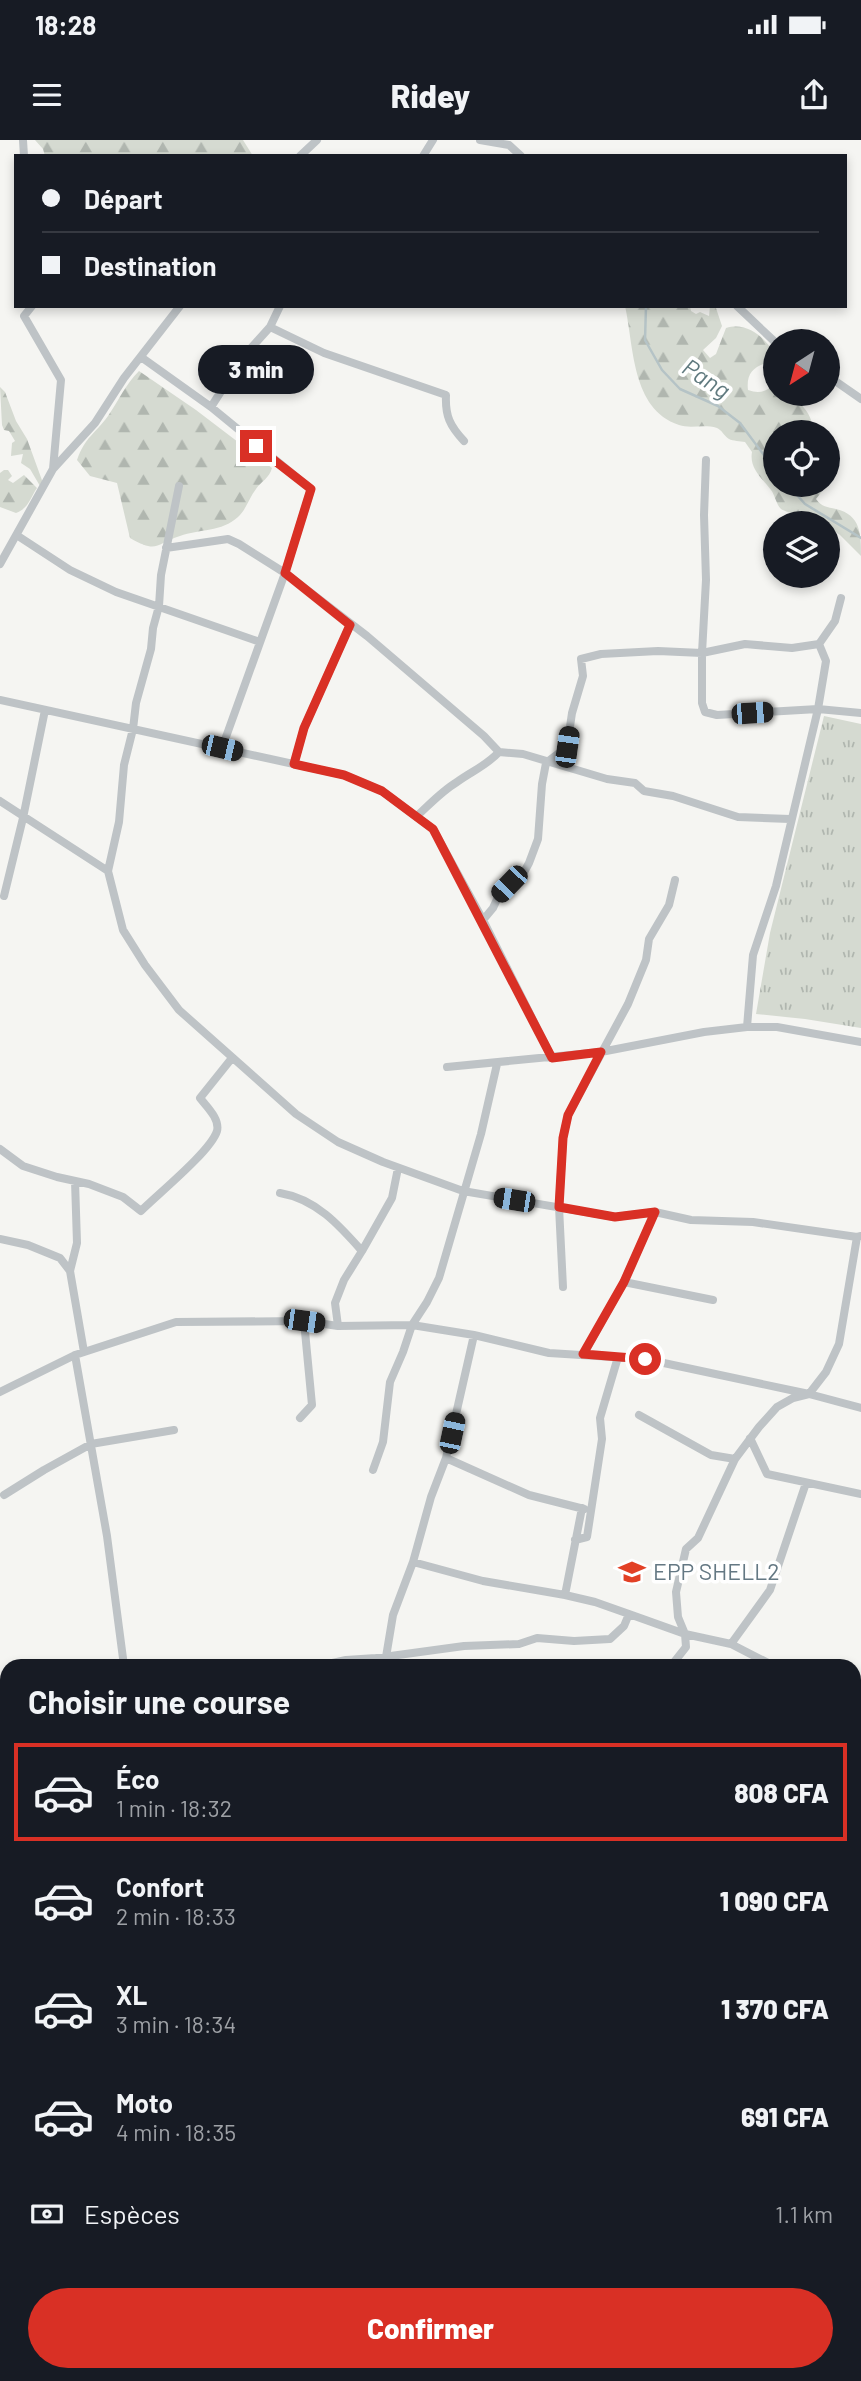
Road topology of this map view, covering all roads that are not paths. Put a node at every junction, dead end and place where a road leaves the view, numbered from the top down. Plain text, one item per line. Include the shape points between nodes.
1 (317, 140) edge
2 (480, 140) edge
3 (302, 154) edge
4 (519, 154) edge
5 (30, 308) edge
6 (178, 308) edge
7 (279, 308) edge
8 (739, 308) edge
9 (270, 327) junction
10 (763, 331) edge
11 (141, 357) junction
12 (840, 384) edge
13 (861, 399) edge
14 (211, 407) junction
15 (464, 440) dead end
16 (706, 460) dead end
17 (53, 469) junction
18 (179, 486) dead end
19 (18, 536) junction
20 (166, 548) junction
21 (0, 564) edge
22 (285, 573) junction
23 (841, 598) dead end
24 (159, 606) junction
25 (350, 625) junction
26 (260, 642) junction
27 (819, 644) junction
28 (702, 653) junction
29 (0, 701) edge
30 (818, 709) junction
31 (45, 710) junction
32 (861, 713) edge
33 (133, 729) junction
34 (222, 748) junction
35 (499, 752) junction
36 (546, 762) junction
37 (294, 764) junction
38 (0, 802) edge
39 (417, 816) junction
40 (23, 818) junction
41 (790, 819) junction
42 (108, 871) junction
43 (676, 880) dead end
44 (4, 897) dead end
45 (483, 920) junction
46 (747, 1027) junction
47 (861, 1042) edge
48 (601, 1052) junction
49 (232, 1058) junction
50 (552, 1058) junction
51 (497, 1064) junction
52 (447, 1067) dead end
53 (0, 1149) edge
54 (398, 1168) junction
55 (75, 1181) junction
56 (463, 1191) junction
57 (280, 1193) dead end
58 (559, 1207) junction
59 (655, 1212) junction
60 (859, 1237) edge
61 (0, 1239) edge
62 (362, 1251) junction
63 (70, 1270) junction
64 (624, 1282) junction
65 (563, 1287) dead end
66 (713, 1300) dead end
67 (304, 1321) junction
68 (412, 1325) junction
69 (338, 1326) junction
70 (474, 1335) junction
71 (79, 1353) junction
72 (583, 1354) junction
73 (618, 1357) junction
74 (0, 1392) edge
75 (809, 1394) junction
76 (861, 1408) edge
77 (639, 1415) dead end
78 (300, 1418) dead end
79 (174, 1430) dead end
80 (750, 1438) junction
81 (92, 1444) junction
82 (446, 1458) junction
83 (735, 1459) junction
84 (373, 1470) dead end
85 (806, 1483) junction
86 (861, 1494) edge
87 (4, 1495) dead end
88 (586, 1510) junction
89 (412, 1562) junction
90 (565, 1595) junction
91 (629, 1614) junction
92 (685, 1634) junction
93 (731, 1644) junction
94 (386, 1657) junction
95 (123, 1659) edge
96 (382, 1659) edge
97 (677, 1659) edge
98 (760, 1659) edge

1 - 3 street
2 - 4 street via 509,145
5 - 17 street via 24,316 61,380
6 - 11 street
7 - 9 street
8 - 10 street
9 - 14 street via 243,357
9 - 15 street via 324,353 446,395 445,413
11 - 14 street
11 - 17 street via 95,423
12 - 13 street
14 - 22 street via 311,489
16 - 28 street
17 - 19 street
18 - 20 street
19 - 21 street
19 - 24 street via 70,570
20 - 22 street via 228,539
20 - 24 street
22 - 25 street
22 - 26 street
23 - 27 street via 835,621
24 - 26 street
24 - 33 street
25 - 35 street
25 - 37 street via 304,728
26 - 34 street
27 - 28 street via 792,648 745,644
27 - 30 street via 826,660
28 - 30 street via 705,712
28 - 36 street via 658,651 581,659 583,676 567,747
29 - 31 street
30 - 32 street
30 - 41 street
31 - 33 street
31 - 40 street
33 - 34 street
33 - 42 street
34 - 37 street
35 - 36 street
35 - 39 street
36 - 41 street via 635,783 644,791 738,817
36 - 45 street via 538,839 529,863
37 - 39 street via 344,775 382,791
38 - 40 street
39 - 45 street via 433,829
40 - 42 street
40 - 44 street
41 - 46 street via 776,886 753,955
42 - 49 street via 123,930 145,965 179,1010
43 - 48 street via 669,905 649,939 646,960 628,1004
45 - 50 street
46 - 47 street via 777,1027
46 - 48 street
48 - 50 street
48 - 58 street via 568,1115
49 - 54 street via 296,1114 338,1142
49 - 55 street via 200,1098 215,1118 217,1130 207,1148 141,1211 123,1198
50 - 51 street
51 - 52 street
51 - 56 street
53 - 55 street via 23,1166
54 - 56 street
54 - 62 street via 392,1198
55 - 63 street via 77,1243
56 - 58 street
56 - 68 street via 439,1278
57 - 62 street via 314,1205
58 - 59 street via 615,1217
58 - 65 street
59 - 60 street via 691,1220 753,1222
59 - 64 street
60 - 75 street via 839,1344
61 - 63 street via 60,1258
62 - 69 street via 335,1303
63 - 71 street
64 - 66 street
64 - 72 street
67 - 69 street
67 - 71 street via 176,1322
67 - 78 street via 312,1405
68 - 69 street
68 - 70 street
68 - 84 street via 390,1382 383,1442
70 - 72 street via 550,1353
70 - 82 street
71 - 74 street
71 - 81 street
72 - 73 street
73 - 75 street
73 - 88 street via 600,1418 602,1439
75 - 76 street
75 - 80 street via 778,1407
77 - 83 street via 711,1455
79 - 81 street
80 - 83 street
80 - 85 street via 767,1474
81 - 87 street
81 - 95 street
82 - 88 street via 529,1495
82 - 89 street
83 - 92 street via 698,1538 686,1549 676,1592
85 - 86 street
85 - 93 street via 770,1590
88 - 90 street via 587,1537 575,1540
89 - 90 street via 483,1581
89 - 94 street via 393,1615
90 - 91 street
91 - 92 street
91 - 94 street via 610,1639 537,1639
92 - 93 street
92 - 97 street via 686,1647
93 - 98 street
94 - 96 street

